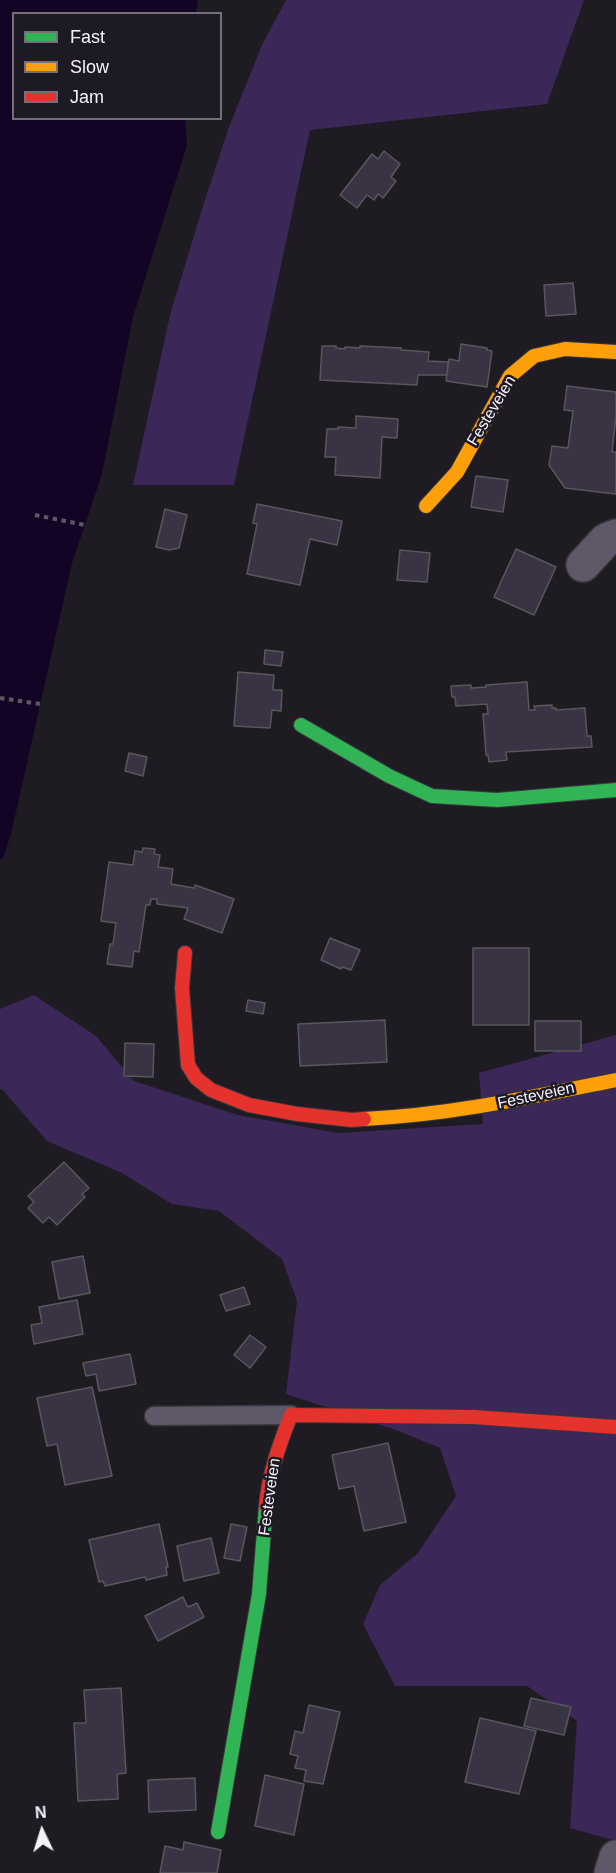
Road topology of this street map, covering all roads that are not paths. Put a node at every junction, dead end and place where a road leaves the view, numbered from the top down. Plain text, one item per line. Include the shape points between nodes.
1 (616, 352) edge
2 (426, 506) dead end
3 (616, 536) edge
4 (582, 565) dead end
5 (301, 725) dead end
6 (616, 790) edge
7 (185, 953) dead end
8 (616, 1080) edge
9 (291, 1415) junction
10 (154, 1416) dead end
11 (616, 1427) edge
12 (218, 1832) dead end
13 (616, 1857) edge
14 (610, 1873) edge

1 - 2 street, Festeveien via 565,349 534,356 510,376 457,471
3 - 4 street via 606,540
5 - 6 street via 432,796 497,800
7 - 8 street, Festeveien via 182,988 188,1065 211,1090 249,1105 352,1120 392,1118 491,1106
9 - 10 lane
9 - 11 street via 473,1418
9 - 12 street, Festeveien via 268,1487 259,1594
13 - 14 street

